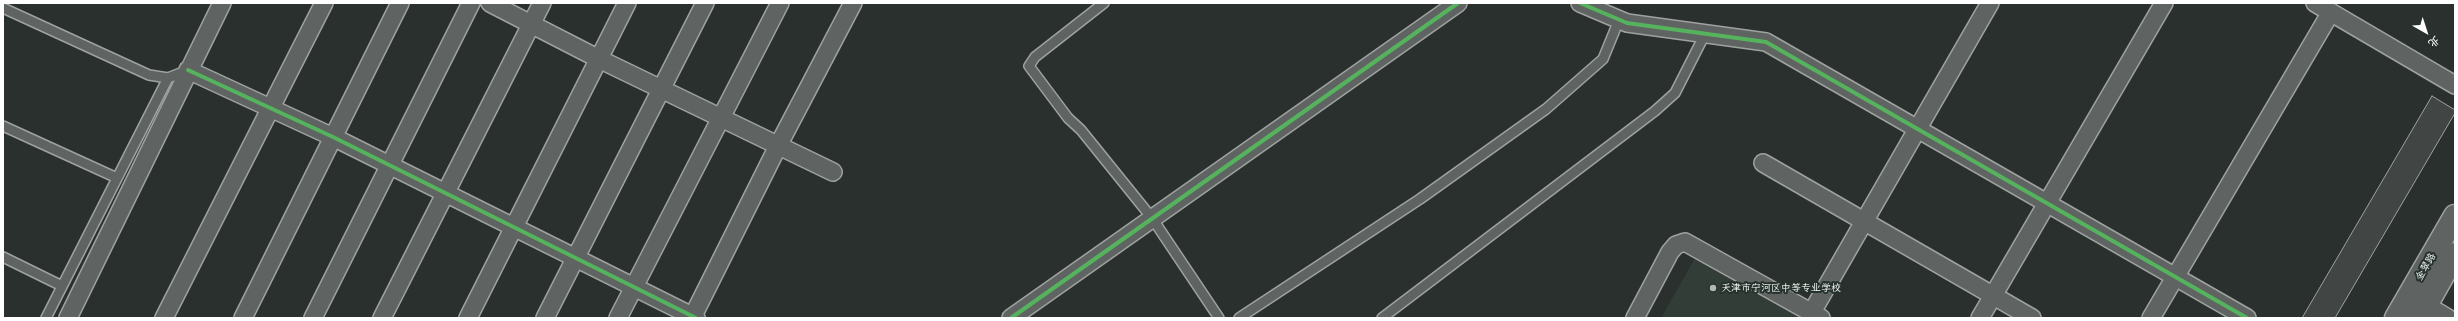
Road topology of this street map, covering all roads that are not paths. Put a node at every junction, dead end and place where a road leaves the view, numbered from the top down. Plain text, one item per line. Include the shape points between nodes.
1 (222, 3) edge
2 (324, 3) edge
3 (400, 3) edge
4 (471, 3) edge
5 (490, 3) edge
6 (542, 3) edge
7 (627, 3) edge
8 (705, 3) edge
9 (780, 3) edge
10 (853, 3) edge
11 (1104, 3) edge
12 (1458, 3) edge
13 (1580, 3) edge
14 (1990, 3) edge
15 (2164, 3) edge
16 (2315, 3) edge
17 (3, 8) edge
18 (2331, 12) junction
19 (1619, 20) junction
20 (531, 24) junction
21 (1705, 34) junction
22 (599, 59) junction
23 (188, 70) junction
24 (168, 78) junction
25 (2455, 85) edge
26 (661, 89) junction
27 (270, 107) junction
28 (722, 118) junction
29 (3, 126) edge
30 (1916, 130) junction
31 (333, 137) junction
32 (779, 144) junction
33 (1763, 163) dead end
34 (389, 165) junction
35 (833, 172) dead end
36 (117, 178) junction
37 (445, 193) junction
38 (2046, 204) junction
39 (2455, 216) edge
40 (1152, 218) junction
41 (1864, 221) junction
42 (514, 228) junction
43 (2455, 254) edge
44 (3, 257) edge
45 (575, 258) junction
46 (2175, 277) junction
47 (62, 286) junction
48 (634, 287) junction
49 (1993, 296) junction
50 (2422, 312) edge
51 (1816, 315) edge
52 (46, 318) edge
53 (68, 318) edge
54 (164, 318) edge
55 (243, 318) edge
56 (313, 318) edge
57 (382, 318) edge
58 (468, 318) edge
59 (545, 318) edge
60 (618, 318) edge
61 (694, 318) edge
62 (1011, 318) edge
63 (1219, 318) edge
64 (1240, 318) edge
65 (1382, 318) edge
66 (1635, 318) edge
67 (1980, 318) edge
68 (2032, 318) edge
69 (2151, 318) edge
70 (2247, 318) edge
71 (2396, 318) edge
72 (2448, 318) edge

1 - 23 street
2 - 27 street
3 - 31 street
4 - 34 street
5 - 20 street
6 - 20 street
7 - 22 street
8 - 26 street
9 - 28 street
10 - 32 street
11 - 40 lane via 1035,56 1029,66 1068,118 1081,130
12 - 40 street
13 - 19 street
14 - 30 street
15 - 38 street
16 - 18 street
17 - 24 lane via 150,75
18 - 25 street
18 - 46 street
19 - 21 street
19 - 64 lane via 1604,59 1546,109 1420,199
20 - 22 street
20 - 37 street
21 - 30 street via 1766,42
21 - 65 lane via 1675,93 1655,111
22 - 26 street
22 - 42 street
23 - 24 lane
23 - 27 street
23 - 53 street
24 - 36 lane
26 - 28 street
26 - 45 street
27 - 31 street
27 - 54 street
28 - 32 street
28 - 48 street
29 - 36 lane
30 - 38 street
30 - 41 street
31 - 34 street
31 - 55 street
32 - 35 street
32 - 61 street
33 - 41 street
34 - 37 street
34 - 56 street
36 - 47 lane
37 - 42 street
37 - 57 street
38 - 46 street
38 - 49 street
39 - 71 main road, 金翠路
40 - 62 street
40 - 63 lane
41 - 49 street
41 - 51 street
42 - 45 street
42 - 58 street
43 - 50 main road, 金翠路
44 - 47 lane
45 - 48 street
45 - 59 street
46 - 69 street
46 - 70 street
47 - 52 lane
48 - 60 street
48 - 61 street
49 - 67 street
49 - 68 street
50 - 72 street
51 - 66 street via 1685,242 1676,245 1670,252

